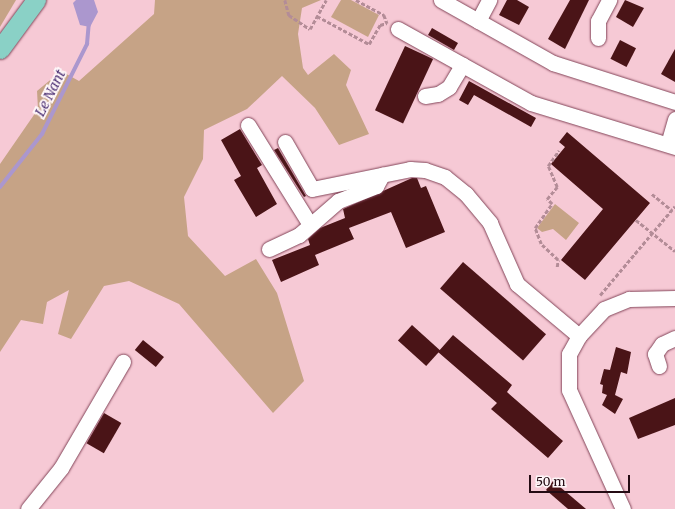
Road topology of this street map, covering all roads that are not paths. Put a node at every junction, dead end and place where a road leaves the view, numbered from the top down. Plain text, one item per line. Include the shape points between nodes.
1 (36, 0) edge
2 (441, 0) edge
3 (489, 0) edge
4 (609, 0) edge
5 (478, 21) junction
6 (392, 26) road end
7 (598, 38) dead end
8 (0, 48) edge
9 (462, 64) junction
10 (424, 96) dead end
11 (675, 102) edge
12 (675, 119) edge
13 (248, 125) dead end
14 (285, 142) dead end
15 (671, 146) edge
16 (382, 175) junction
17 (309, 223) junction
18 (269, 249) dead end
19 (675, 298) edge
20 (579, 336) junction
21 (675, 338) edge
22 (122, 362) dead end
23 (659, 366) dead end
24 (28, 509) edge
25 (623, 509) edge

1 - 8 main road
2 - 5 street
3 - 5 street
4 - 7 street via 598,21
5 - 11 street via 553,63
6 - 9 street
9 - 10 street via 449,87 438,94
9 - 15 street via 531,103
12 - 15 street
13 - 17 street
14 - 16 street via 312,188
16 - 17 street via 376,186 338,202
16 - 20 street via 425,170 445,177 466,194 490,223 517,284
17 - 18 street via 299,235
19 - 20 street via 629,299 604,309
20 - 25 street via 569,354 569,390
21 - 23 street via 662,344 655,354
22 - 24 street via 61,468

